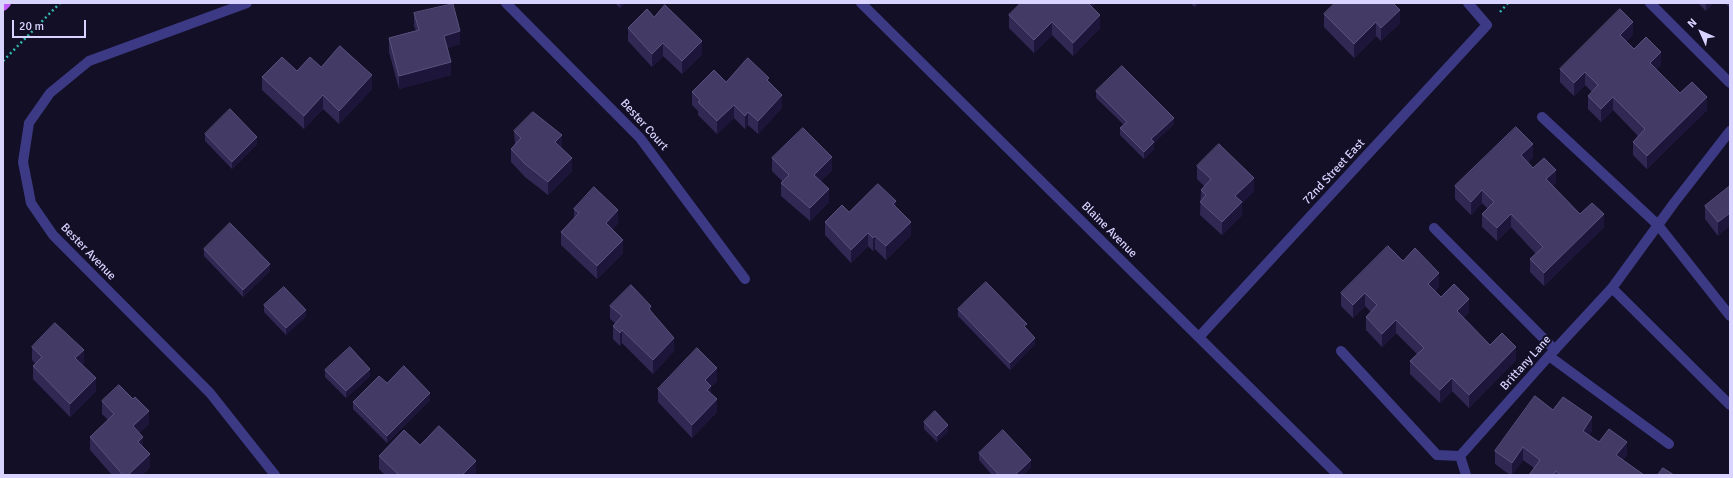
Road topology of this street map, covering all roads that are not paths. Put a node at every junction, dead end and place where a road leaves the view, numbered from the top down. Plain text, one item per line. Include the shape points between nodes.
1 (6, 3) edge
2 (247, 3) edge
3 (506, 3) edge
4 (861, 3) edge
5 (1468, 3) edge
6 (1650, 3) edge
7 (3, 6) edge
8 (1730, 83) edge
9 (1542, 117) dead end
10 (1730, 131) edge
11 (1658, 225) junction
12 (1434, 228) dead end
13 (745, 279) dead end
14 (1612, 288) junction
15 (1730, 316) edge
16 (1199, 337) junction
17 (1341, 351) dead end
18 (1552, 353) junction
19 (1730, 405) edge
20 (1669, 444) dead end
21 (1460, 456) junction
22 (275, 475) edge
23 (1338, 475) edge
24 (1466, 475) edge

1 - 7 main road
2 - 22 street, Bester Avenue via 89,61 50,93 29,123 23,162 31,203 53,235 210,393
3 - 13 street, Bester Court via 640,138
4 - 16 street, Blaine Avenue
5 - 16 street, 72nd Street East via 1487,25
6 - 8 street
9 - 11 street
10 - 11 street, Brittany Lane
11 - 14 street, Brittany Lane
11 - 15 street
12 - 18 street
14 - 18 street, Brittany Lane
14 - 19 street
16 - 23 street, Blaine Avenue
17 - 21 street via 1437,455
18 - 20 street
18 - 21 street, Brittany Lane
21 - 24 street

